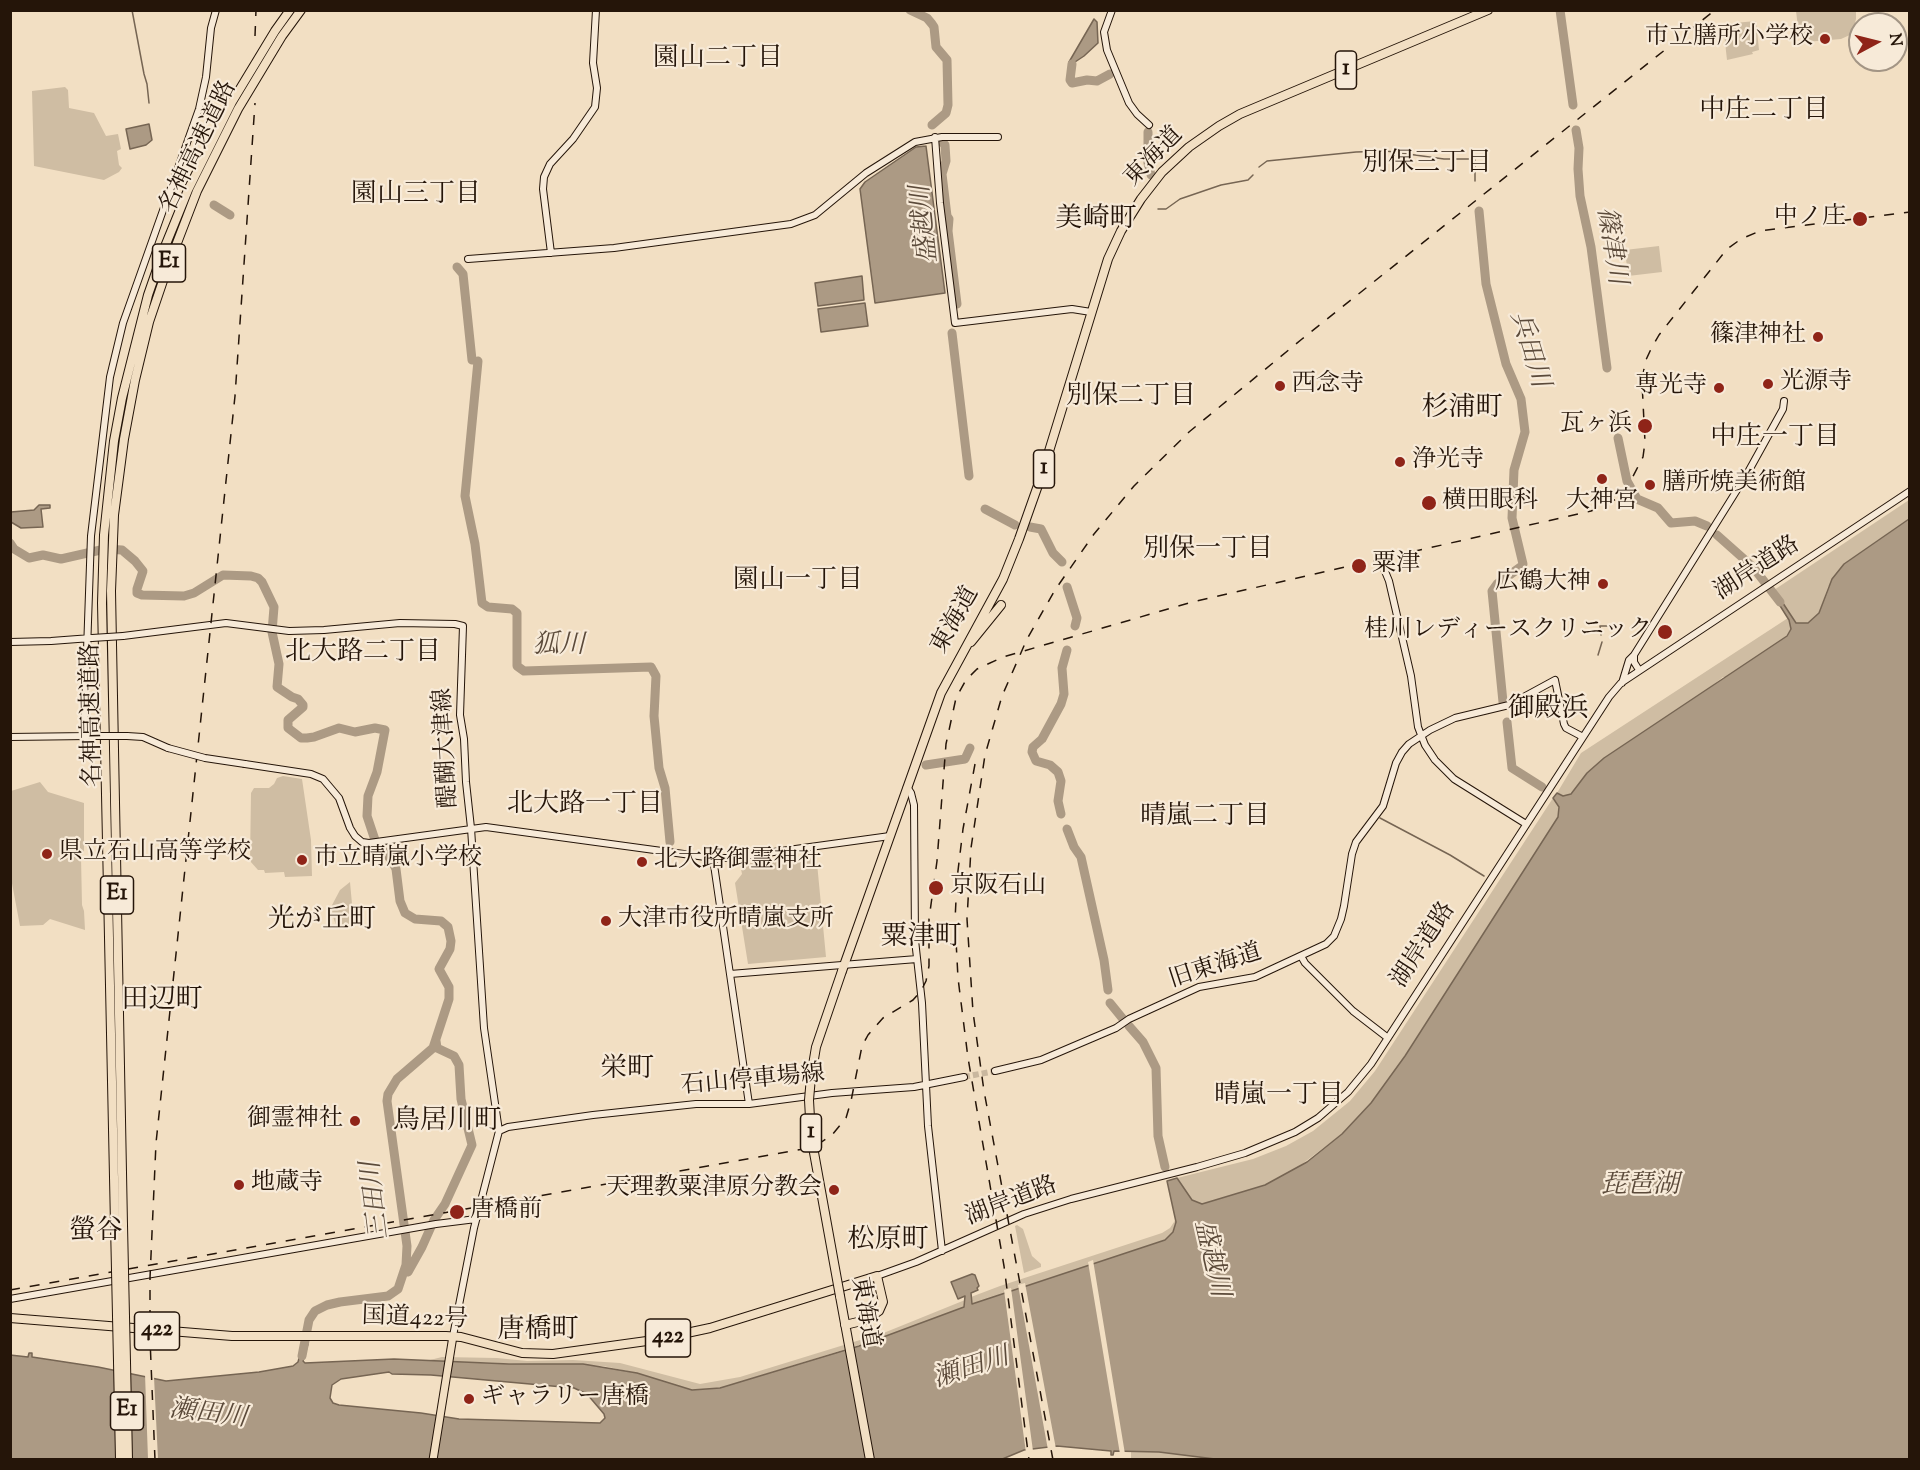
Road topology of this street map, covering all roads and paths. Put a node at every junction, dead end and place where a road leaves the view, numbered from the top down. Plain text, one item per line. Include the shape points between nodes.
1 (216, 10) edge
2 (290, 10) edge
3 (301, 10) edge
4 (596, 10) edge
5 (1112, 10) edge
6 (1488, 10) edge
7 (1149, 125) dead end
8 (934, 137) junction
9 (998, 137) dead end
10 (551, 253) junction
11 (468, 259) dead end
12 (1091, 312) junction
13 (1784, 401) dead end
14 (1910, 491) edge
15 (108, 543) junction
16 (1382, 564) dead end
17 (991, 600) junction
18 (1001, 605) junction
19 (981, 619) junction
20 (89, 638) junction
21 (10, 642) edge
22 (965, 647) junction
23 (1634, 656) junction
24 (1639, 670) junction
25 (1621, 683) junction
26 (88, 736) junction
27 (1422, 736) junction
28 (10, 737) edge
29 (1583, 737) junction
30 (907, 787) junction
31 (1526, 824) junction
32 (471, 828) junction
33 (890, 836) junction
34 (713, 858) junction
35 (1301, 956) junction
36 (917, 959) junction
37 (843, 968) junction
38 (730, 974) junction
39 (1388, 1038) junction
40 (995, 1071) tunnel mouth
41 (964, 1077) tunnel mouth
42 (925, 1084) junction
43 (749, 1104) junction
44 (499, 1131) junction
45 (476, 1219) junction
46 (119, 1225) junction
47 (942, 1251) junction
48 (878, 1276) junction
49 (10, 1299) edge
50 (10, 1318) edge
51 (845, 1325) junction
52 (453, 1336) junction
53 (120, 1460) edge
54 (128, 1460) edge
55 (432, 1460) edge
56 (870, 1460) edge

1 - 20 street via 199,109 114,356 90,551
2 - 15 highway, 名神高速道路 / E1 via 210,144 164,249 122,398 110,474
3 - 15 highway, 名神高速道路 / E1 via 238,109 197,191 167,268 135,380
4 - 10 street via 593,63 597,102 544,177
5 - 7 street via 1104,32 1107,50 1130,103
6 - 12 highway, 東海道 / 1 via 1250,109 1199,139 1162,172 1131,213 1108,259
8 - 9 street
8 - 10 street via 908,145 805,220 642,245
8 - 12 street via 955,322 1072,309
10 - 11 street
12 - 17 highway, 東海道 / 1 via 1038,485 1007,569
13 - 23 street via 1783,410 1747,474
14 - 24 street, 湖岸道路
15 - 46 highway, 名神高速道路 / E1
16 - 27 street
17 - 18 highway via 994,606
17 - 19 highway, 東海道 / 1
18 - 19 highway
18 - 22 highway
19 - 22 highway, 東海道 / 1
20 - 21 street, 醍醐大津線
20 - 26 street
20 - 32 street, 醍醐大津線, bridge via 226,623 324,630 412,623 463,626 460,715
22 - 30 highway, 東海道 / 1 via 941,693
23 - 24 street
23 - 25 street
24 - 25 street, 湖岸道路
25 - 29 street, 湖岸道路
26 - 28 street
26 - 32 street, bridge via 142,737 196,757 317,775 336,792 355,836 362,842
27 - 29 street, 旧東海道 via 1455,718 1509,705 1555,680 1564,724
27 - 31 street via 1431,754 1449,774
27 - 35 street, 旧東海道 via 1402,752 1383,806 1356,842 1334,936
29 - 31 street, 湖岸道路
30 - 33 highway, 東海道 / 1
30 - 36 street via 914,805
31 - 39 street, 湖岸道路
32 - 34 street, 醍醐大津線
32 - 44 street via 484,1028
33 - 34 street, 醍醐大津線
33 - 37 highway, 東海道 / 1
34 - 38 street
35 - 39 street via 1353,1011
35 - 40 street, 旧東海道 via 1247,980 1199,987 1041,1060
36 - 37 street
36 - 42 street
37 - 38 street
37 - 51 highway, 東海道 / 1, bridge via 818,1041 809,1100 811,1136
38 - 43 street
39 - 47 street, 湖岸道路 via 1348,1092 1295,1132 1219,1161 1017,1216
41 - 42 street
42 - 43 street, 石山停車場線
42 - 47 street
43 - 44 street, 石山停車場線 via 696,1104
44 - 45 street
45 - 49 street
45 - 52 street
46 - 53 highway, 名神高速道路 / E1, bridge
46 - 54 highway, 名神高速道路 / E1, bridge
47 - 48 street, 湖岸道路
48 - 51 highway via 883,1302 879,1311 866,1320
48 - 52 highway, 国道422号 / 422 via 710,1328 567,1353 522,1353
50 - 52 highway, 国道422号 / 422 via 195,1334
51 - 56 highway, 東海道 / 1
52 - 55 main road

